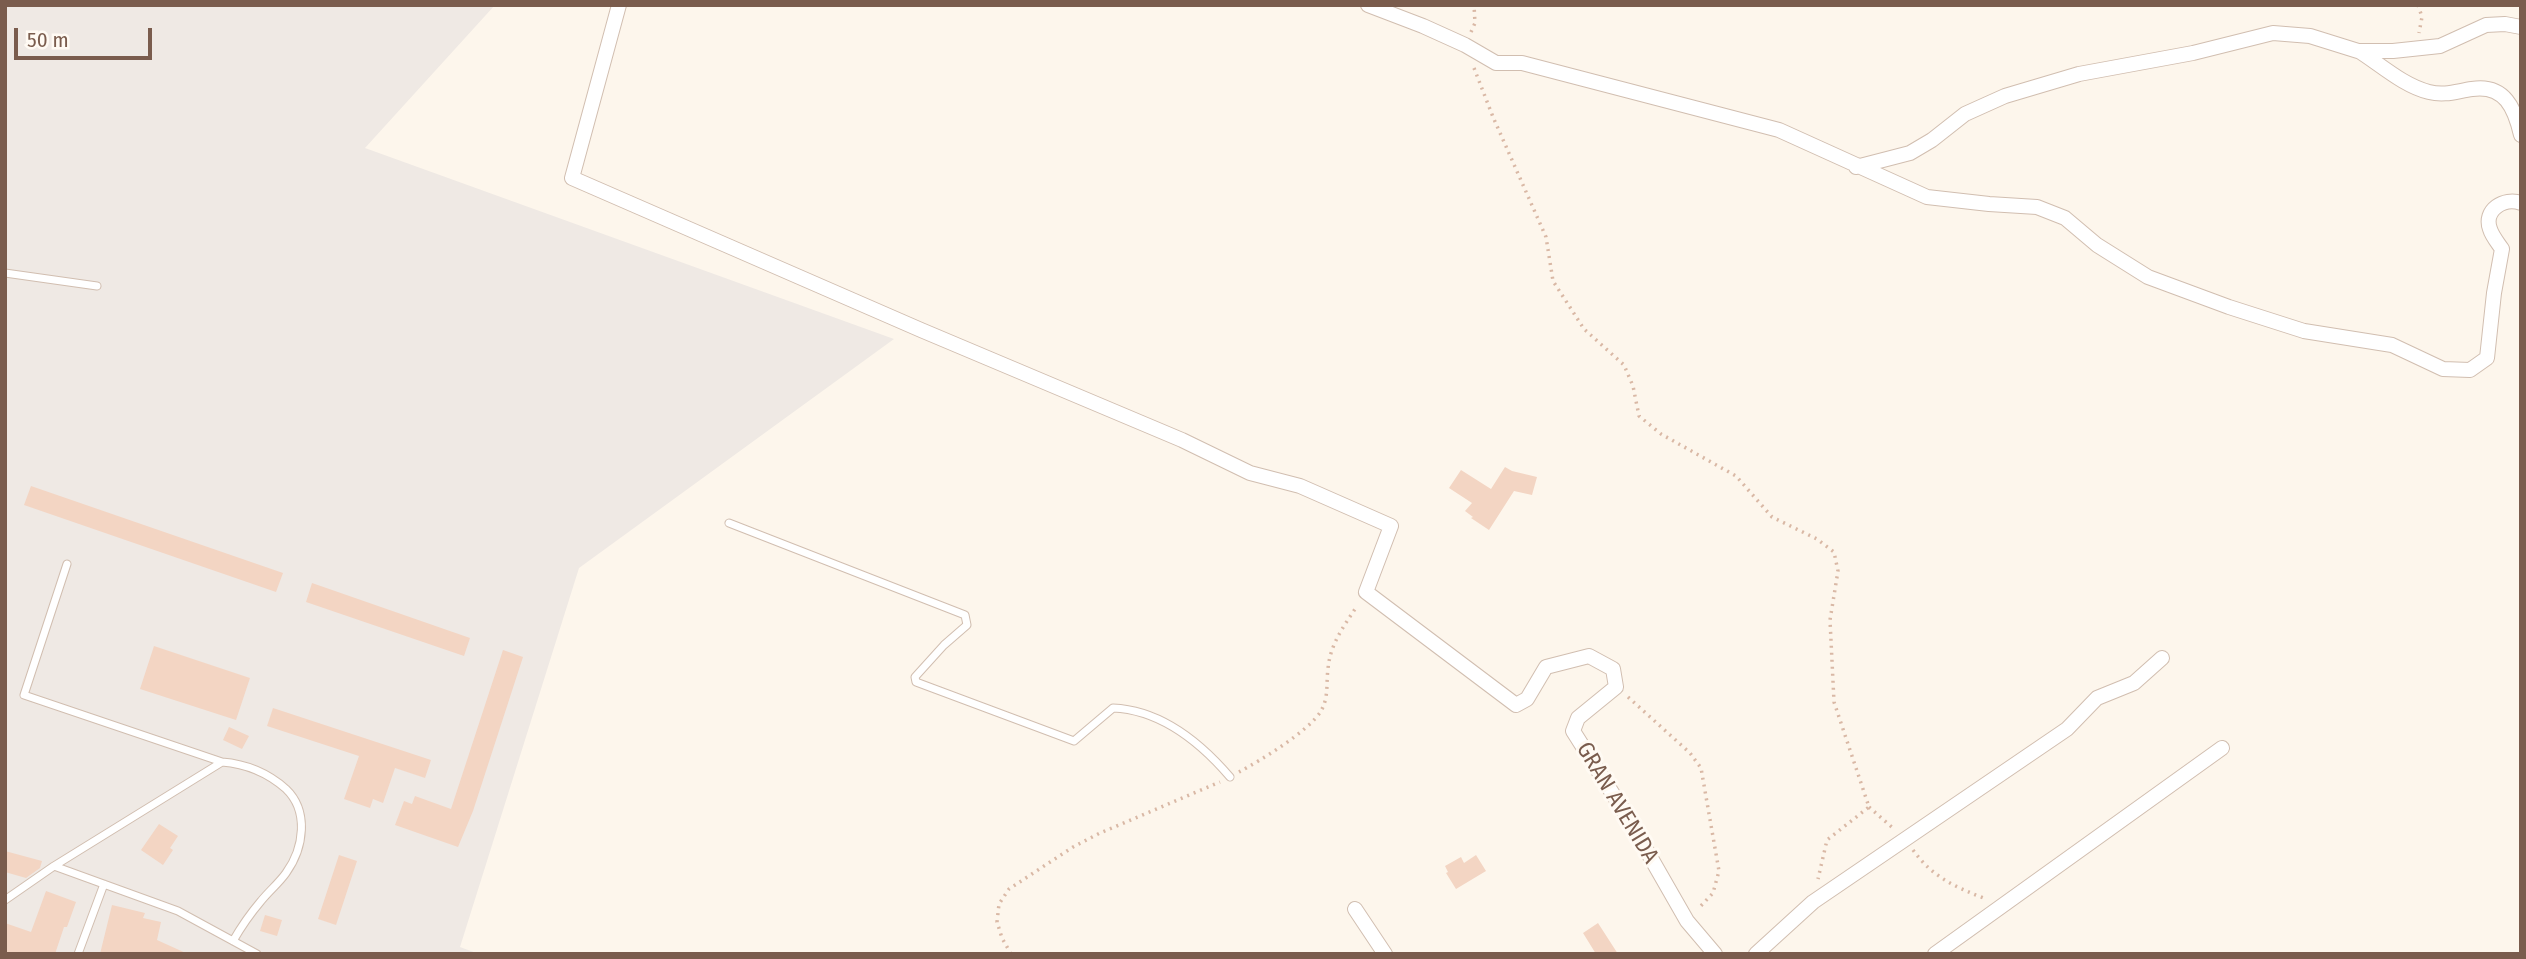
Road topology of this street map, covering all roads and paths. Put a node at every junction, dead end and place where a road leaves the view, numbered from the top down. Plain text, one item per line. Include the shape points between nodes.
1 (619, 5) edge
2 (1368, 5) edge
3 (1475, 5) edge
4 (2418, 5) edge
5 (2521, 27) edge
6 (1465, 45) junction
7 (2416, 50) junction
8 (2358, 51) junction
9 (2521, 135) edge
10 (1856, 167) junction
11 (2521, 203) edge
12 (5, 273) edge
13 (97, 286) dead end
14 (729, 523) dead end
15 (67, 564) dead end
16 (1366, 592) junction
17 (2162, 658) dead end
18 (1616, 687) junction
19 (2222, 748) dead end
20 (222, 762) junction
21 (1230, 776) junction
22 (1870, 807) junction
23 (1906, 840) junction
24 (54, 866) junction
25 (104, 884) junction
26 (5, 900) edge
27 (2008, 901) junction
28 (1813, 902) junction
29 (1355, 909) dead end
30 (1687, 921) junction
31 (233, 941) junction
32 (78, 954) edge
33 (257, 954) edge
34 (1011, 954) edge
35 (1385, 954) edge
36 (1715, 954) edge
37 (1756, 954) edge
38 (1935, 954) edge

1 - 16 street via 572,178 1250,473 1300,486 1391,526
2 - 6 street
3 - 6 path via 1475,23
4 - 7 path via 2423,17
5 - 7 street via 2486,25 2440,46
6 - 10 street via 1496,63 1521,63 1779,130
6 - 22 path via 1546,237 1553,281 1584,329 1624,365 1639,416 1661,434 1736,476 1772,517 1817,538 1834,552 1838,571 1829,620 1834,702
7 - 8 street
8 - 9 street via 2430,92 2493,91 2508,101
8 - 10 street via 2310,36 2273,33 2080,74 2005,96 1965,114 1910,153
10 - 11 street via 1927,197 2037,207 2065,218 2148,277 2304,331 2392,345 2443,369 2470,370 2487,358 2502,249 2490,231 2490,216 2499,204
12 - 13 lane
14 - 21 lane via 965,615 967,625 922,669 916,682 1074,741 1113,708 1126,708 1177,728 1209,752
15 - 20 lane via 24,695
16 - 18 street via 1516,705 1527,699 1546,667 1589,656 1613,670
16 - 21 path via 1335,640 1321,711 1278,748
17 - 23 street via 2134,683 2097,698 2067,729
18 - 30 path via 1690,752 1701,768 1719,872 1713,893
18 - 30 street, GRAN AVENIDA via 1578,718 1573,731
19 - 27 street
20 - 24 lane
20 - 31 lane via 251,768 278,782 299,805 302,826 287,872
21 - 34 path via 1100,833 1009,889 999,904 997,922
22 - 23 path
22 - 28 path via 1827,840
23 - 27 path via 1920,860 1948,884 1987,899
23 - 28 street
24 - 25 lane
24 - 26 lane
25 - 31 lane via 177,911
25 - 32 lane
27 - 38 street
28 - 37 street
29 - 35 street
30 - 36 street, GRAN AVENIDA
31 - 33 lane

